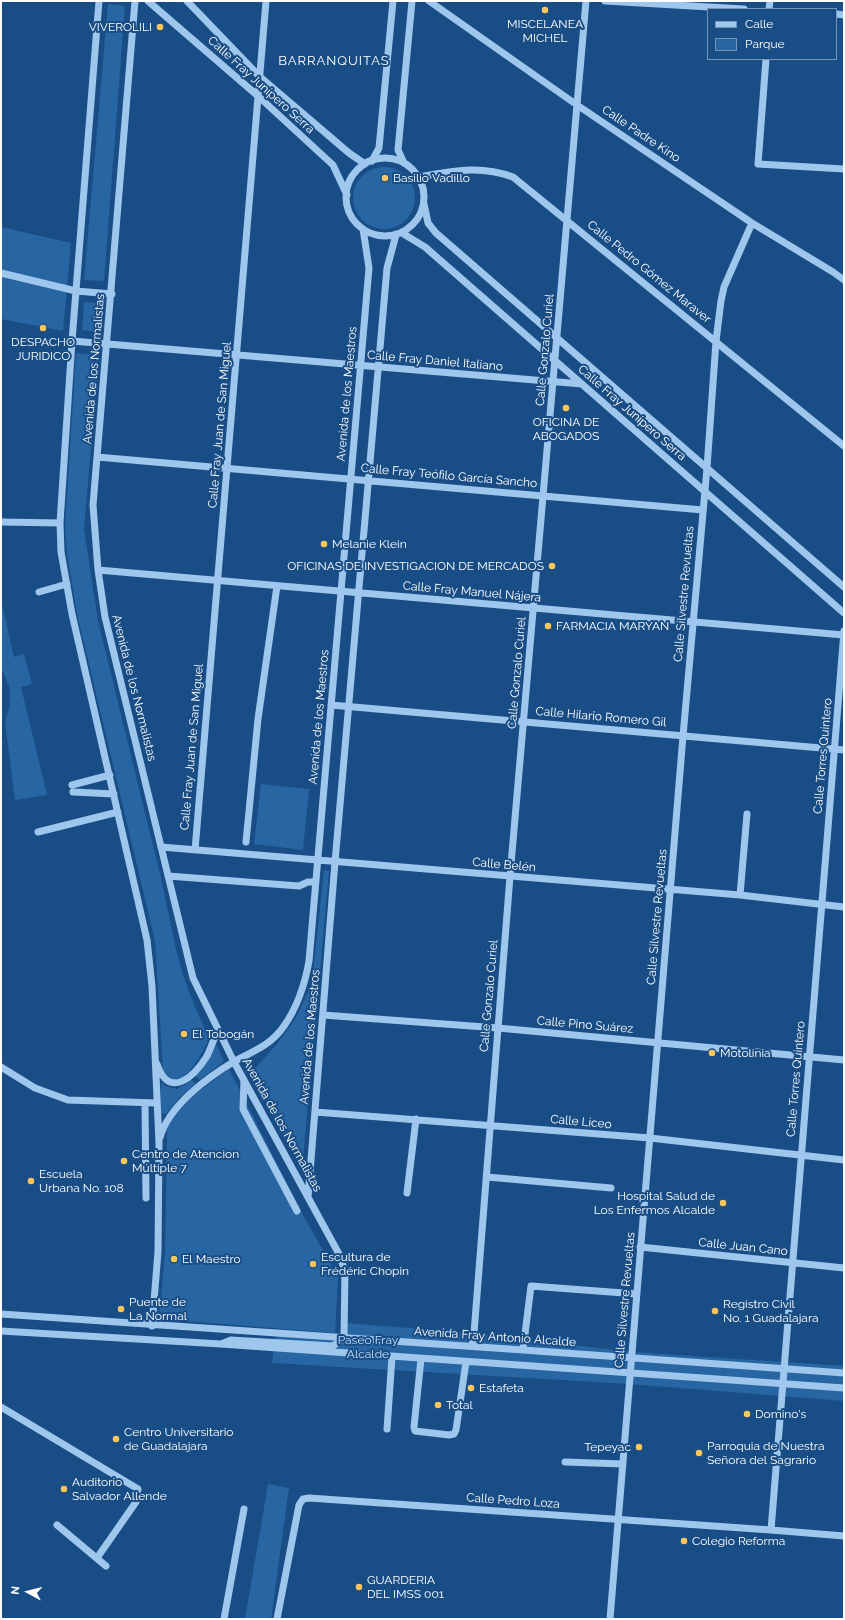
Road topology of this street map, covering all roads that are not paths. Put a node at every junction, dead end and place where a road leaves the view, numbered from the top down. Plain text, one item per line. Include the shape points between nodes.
1 (99, 1) edge
2 (135, 1) edge
3 (148, 1) edge
4 (187, 1) edge
5 (266, 1) edge
6 (393, 1) edge
7 (412, 1) edge
8 (429, 1) edge
9 (586, 1) edge
10 (605, 1) edge
11 (727, 8) edge
12 (766, 60) edge
13 (260, 77) junction
14 (258, 96) junction
15 (577, 105) junction
16 (369, 162) junction
17 (404, 163) junction
18 (844, 169) edge
19 (419, 177) junction
20 (347, 195) junction
21 (424, 204) junction
22 (567, 220) junction
23 (752, 222) junction
24 (363, 230) junction
25 (399, 234) junction
26 (1, 273) edge
27 (844, 280) edge
28 (76, 291) junction
29 (112, 294) junction
30 (557, 338) junction
31 (72, 341) junction
32 (716, 341) junction
33 (107, 344) junction
34 (236, 355) junction
35 (555, 360) junction
36 (360, 365) junction
37 (379, 367) junction
38 (553, 382) junction
39 (582, 384) junction
40 (844, 446) edge
41 (97, 457) junction
42 (227, 468) junction
43 (707, 468) junction
44 (351, 479) junction
45 (369, 480) junction
46 (704, 491) junction
47 (543, 496) junction
48 (703, 510) junction
49 (1, 522) edge
50 (60, 523) junction
51 (98, 570) junction
52 (217, 581) junction
53 (67, 584) junction
54 (277, 586) junction
55 (844, 587) edge
56 (39, 592) dead end
57 (341, 592) junction
58 (359, 593) junction
59 (533, 608) junction
60 (844, 613) edge
61 (693, 622) junction
62 (844, 631) edge
63 (844, 636) edge
64 (331, 705) junction
65 (349, 707) junction
66 (523, 722) junction
67 (683, 736) junction
68 (834, 749) junction
69 (844, 750) edge
70 (110, 775) junction
71 (114, 794) junction
72 (118, 812) junction
73 (747, 814) dead end
74 (38, 832) dead end
75 (246, 842) dead end
76 (161, 847) junction
77 (195, 850) junction
78 (318, 860) junction
79 (335, 862) junction
80 (168, 876) junction
81 (510, 876) junction
82 (316, 882) junction
83 (670, 889) junction
84 (740, 895) junction
85 (822, 905) junction
86 (844, 906) edge
87 (323, 1015) junction
88 (498, 1028) junction
89 (218, 1030) junction
90 (657, 1042) junction
91 (155, 1056) junction
92 (809, 1058) junction
93 (844, 1060) edge
94 (234, 1062) junction
95 (1, 1067) edge
96 (244, 1080) junction
97 (146, 1103) junction
98 (156, 1103) junction
99 (315, 1112) junction
100 (416, 1119) junction
101 (490, 1126) junction
102 (650, 1138) junction
103 (158, 1143) junction
104 (801, 1156) junction
105 (844, 1160) edge
106 (487, 1177) junction
107 (611, 1188) dead end
108 (407, 1193) dead end
109 (308, 1197) junction
110 (146, 1198) dead end
111 (297, 1211) dead end
112 (640, 1247) junction
113 (792, 1263) junction
114 (844, 1268) edge
115 (637, 1294) junction
116 (1, 1314) edge
117 (152, 1326) junction
118 (1, 1331) edge
119 (344, 1338) junction
120 (221, 1344) junction
121 (472, 1346) junction
122 (523, 1350) junction
123 (392, 1357) junction
124 (632, 1358) junction
125 (421, 1359) junction
126 (466, 1362) junction
127 (784, 1370) junction
128 (630, 1372) junction
129 (844, 1373) edge
130 (783, 1383) junction
131 (844, 1388) edge
132 (1, 1407) edge
133 (387, 1429) dead end
134 (565, 1462) dead end
135 (623, 1464) junction
136 (244, 1509) dead end
137 (618, 1519) junction
138 (57, 1526) dead end
139 (771, 1530) junction
140 (844, 1536) edge
141 (96, 1558) junction
142 (106, 1566) dead end
143 (224, 1619) edge
144 (277, 1619) edge
145 (610, 1619) edge

1 - 28 street, Avenida de los Normalistas
2 - 29 street, Avenida de los Normalistas
3 - 14 street, Calle Fray Junípero Serra
4 - 13 street, Calle Fray Junípero Serra
5 - 13 street, Calle Fray Juan de San Miguel
6 - 16 street via 379,148
7 - 17 street via 398,150
8 - 15 street, Calle Padre Kino
9 - 15 street, Calle Gonzalo Curiel
10 - 11 street
12 - 18 street via 758,164
13 - 14 street, Calle Fray Juan de San Miguel
13 - 16 street, Calle Fray Junípero Serra via 349,153
14 - 20 street, Calle Fray Junípero Serra via 333,165
14 - 34 street, Calle Fray Juan de San Miguel
15 - 22 street, Calle Gonzalo Curiel
15 - 23 street, Calle Padre Kino
16 - 17 street via 388,159
16 - 20 street via 352,177
17 - 19 street
19 - 21 street via 423,186
19 - 22 street, Calle Pedro Gómez Maraver via 482,169 499,172 513,177
20 - 24 street via 350,214
21 - 25 street via 420,216 412,226
21 - 30 street, Calle Fray Junípero Serra via 428,223 436,233
22 - 30 street, Calle Gonzalo Curiel
22 - 32 street, Calle Pedro Gómez Maraver
23 - 27 street, Calle Padre Kino
23 - 32 street, Calle Silvestre Revueltas via 724,286
24 - 25 street via 384,236
24 - 36 street, Avenida de los Maestros via 369,268
25 - 35 street, Calle Fray Junípero Serra via 425,246
25 - 37 street, Avenida de los Maestros via 387,268
26 - 28 street
28 - 29 street
28 - 31 street, Avenida de los Normalistas
29 - 33 street, Avenida de los Normalistas
30 - 35 street, Calle Gonzalo Curiel
30 - 43 street, Calle Fray Junípero Serra
31 - 33 street, Calle Fray Daniel Italiano
31 - 50 street, Avenida de los Normalistas
32 - 40 street, Calle Pedro Gómez Maraver
32 - 43 street, Calle Silvestre Revueltas
33 - 34 street, Calle Fray Daniel Italiano
33 - 41 street, Avenida de los Normalistas
34 - 36 street, Calle Fray Daniel Italiano
34 - 42 street, Calle Fray Juan de San Miguel
35 - 38 street, Calle Gonzalo Curiel
35 - 39 street, Calle Fray Junípero Serra
36 - 37 street, Calle Fray Daniel Italiano
36 - 44 street, Avenida de los Maestros
37 - 38 street, Calle Fray Daniel Italiano
37 - 45 street, Avenida de los Maestros
38 - 39 street, Calle Fray Daniel Italiano
38 - 47 street, Calle Gonzalo Curiel
39 - 46 street, Calle Fray Junípero Serra
41 - 42 street, Calle Fray Teófilo García Sancho
41 - 51 street, Avenida de los Normalistas via 93,505
42 - 44 street, Calle Fray Teófilo García Sancho
42 - 52 street, Calle Fray Juan de San Miguel
43 - 46 street, Calle Silvestre Revueltas
43 - 55 street, Calle Fray Junípero Serra
44 - 45 street, Calle Fray Teófilo García Sancho
44 - 57 street, Avenida de los Maestros
45 - 47 street, Calle Fray Teófilo García Sancho
45 - 58 street, Avenida de los Maestros
46 - 48 street, Calle Silvestre Revueltas
46 - 60 street, Calle Fray Junípero Serra
47 - 48 street, Calle Fray Teófilo García Sancho
47 - 59 street, Calle Gonzalo Curiel
48 - 61 street, Calle Silvestre Revueltas
49 - 50 street
50 - 53 street, Avenida de los Normalistas via 61,552
51 - 52 street, Calle Fray Manuel Nájera
51 - 76 street, Avenida de los Normalistas via 105,617
52 - 54 street, Calle Fray Manuel Nájera
52 - 77 street, Calle Fray Juan de San Miguel
53 - 56 street
53 - 70 street, Avenida de los Normalistas
54 - 57 street, Calle Fray Manuel Nájera
54 - 75 street via 258,719
57 - 58 street, Calle Fray Manuel Nájera
57 - 64 street, Avenida de los Maestros
58 - 59 street, Calle Fray Manuel Nájera
58 - 65 street, Avenida de los Maestros
59 - 61 street, Calle Fray Manuel Nájera
59 - 66 street, Calle Gonzalo Curiel
61 - 63 street, Calle Fray Manuel Nájera
61 - 67 street, Calle Silvestre Revueltas
62 - 63 street, Calle Torres Quintero
63 - 68 street, Calle Torres Quintero
64 - 65 street, Calle Hilario Romero Gil
64 - 78 street, Avenida de los Maestros
65 - 66 street, Calle Hilario Romero Gil
65 - 79 street, Avenida de los Maestros
66 - 67 street, Calle Hilario Romero Gil
66 - 81 street, Calle Gonzalo Curiel
67 - 68 street, Calle Hilario Romero Gil
67 - 83 street, Calle Silvestre Revueltas
68 - 69 street, Calle Hilario Romero Gil
68 - 85 street, Calle Torres Quintero
70 - 71 street, Avenida de los Normalistas
70 - 71 street via 72,788
71 - 72 street, Avenida de los Normalistas
72 - 74 street
72 - 91 street, Avenida de los Normalistas via 148,940
73 - 84 street
76 - 77 street, Calle Belén
76 - 80 street, Avenida de los Normalistas
77 - 78 street, Calle Belén
78 - 79 street, Calle Belén
78 - 82 street, Avenida de los Maestros
79 - 81 street, Calle Belén
79 - 87 street, Avenida de los Maestros
80 - 82 street via 299,886
80 - 89 street, Avenida de los Normalistas via 193,978
81 - 83 street, Calle Belén
81 - 88 street, Calle Gonzalo Curiel
82 - 94 street, Avenida de los Maestros via 310,961 300,996 284,1026 260,1049
83 - 84 street, Calle Belén
83 - 90 street, Calle Silvestre Revueltas
84 - 85 street, Calle Belén
85 - 86 street, Calle Belén
85 - 92 street, Calle Torres Quintero
87 - 88 street, Calle Pino Suárez
87 - 99 street, Avenida de los Maestros
88 - 90 street, Calle Pino Suárez
88 - 101 street, Calle Gonzalo Curiel
89 - 91 street via 207,1055 194,1073 182,1082 170,1082 165,1079 160,1073
89 - 94 street, Avenida de los Normalistas
90 - 92 street, Calle Pino Suárez
90 - 102 street, Calle Silvestre Revueltas
91 - 98 street, Avenida de los Normalistas
92 - 93 street, Calle Pino Suárez
92 - 104 street, Calle Torres Quintero
94 - 96 street, Avenida de los Normalistas
94 - 103 street, Avenida de los Maestros via 174,1108 161,1131
95 - 97 street via 34,1088 68,1100
96 - 109 street, Avenida de los Normalistas
96 - 111 street via 243,1109
97 - 98 street
97 - 110 street
98 - 103 street, Avenida de los Normalistas
99 - 100 street, Calle Liceo
99 - 109 street, Avenida de los Maestros
100 - 101 street, Calle Liceo
100 - 108 street
101 - 102 street, Calle Liceo
101 - 106 street, Calle Gonzalo Curiel
102 - 104 street, Calle Liceo
102 - 112 street, Calle Silvestre Revueltas
103 - 117 street, Avenida de los Normalistas via 158,1252
104 - 105 street, Calle Liceo
104 - 113 street, Calle Torres Quintero
106 - 107 street
106 - 121 street, Calle Gonzalo Curiel
109 - 119 street, Avenida de los Normalistas via 339,1254 345,1271
112 - 113 street, Calle Juan Cano
112 - 115 street, Calle Silvestre Revueltas
113 - 114 street, Calle Juan Cano
113 - 127 street, Calle Torres Quintero
115 - 122 street via 531,1286
115 - 124 street, Calle Silvestre Revueltas
116 - 117 street, Avenida Fray Antonio Alcalde
117 - 119 street, Avenida Fray Antonio Alcalde
118 - 120 street
119 - 120 street via 333,1346 231,1340
119 - 121 street, Avenida Fray Antonio Alcalde
120 - 123 street
121 - 122 street, Avenida Fray Antonio Alcalde
122 - 124 street, Avenida Fray Antonio Alcalde
123 - 125 street
123 - 133 street
124 - 127 street, Avenida Fray Antonio Alcalde
124 - 128 street, Calle Silvestre Revueltas
125 - 126 street
125 - 126 street via 415,1431 449,1435 454,1434 456,1430
126 - 128 street
127 - 129 street, Avenida Fray Antonio Alcalde
127 - 130 street, Calle Torres Quintero
128 - 130 street
128 - 135 street, Calle Silvestre Revueltas
130 - 131 street
130 - 139 street, Calle Torres Quintero
132 - 141 street via 138,1489 136,1502
134 - 135 street
135 - 137 street, Calle Silvestre Revueltas
136 - 143 street
137 - 139 street, Calle Pedro Loza
137 - 144 street, Calle Pedro Loza via 303,1499 299,1505
137 - 145 street, Calle Silvestre Revueltas
138 - 141 street
139 - 140 street, Calle Pedro Loza
141 - 142 street

